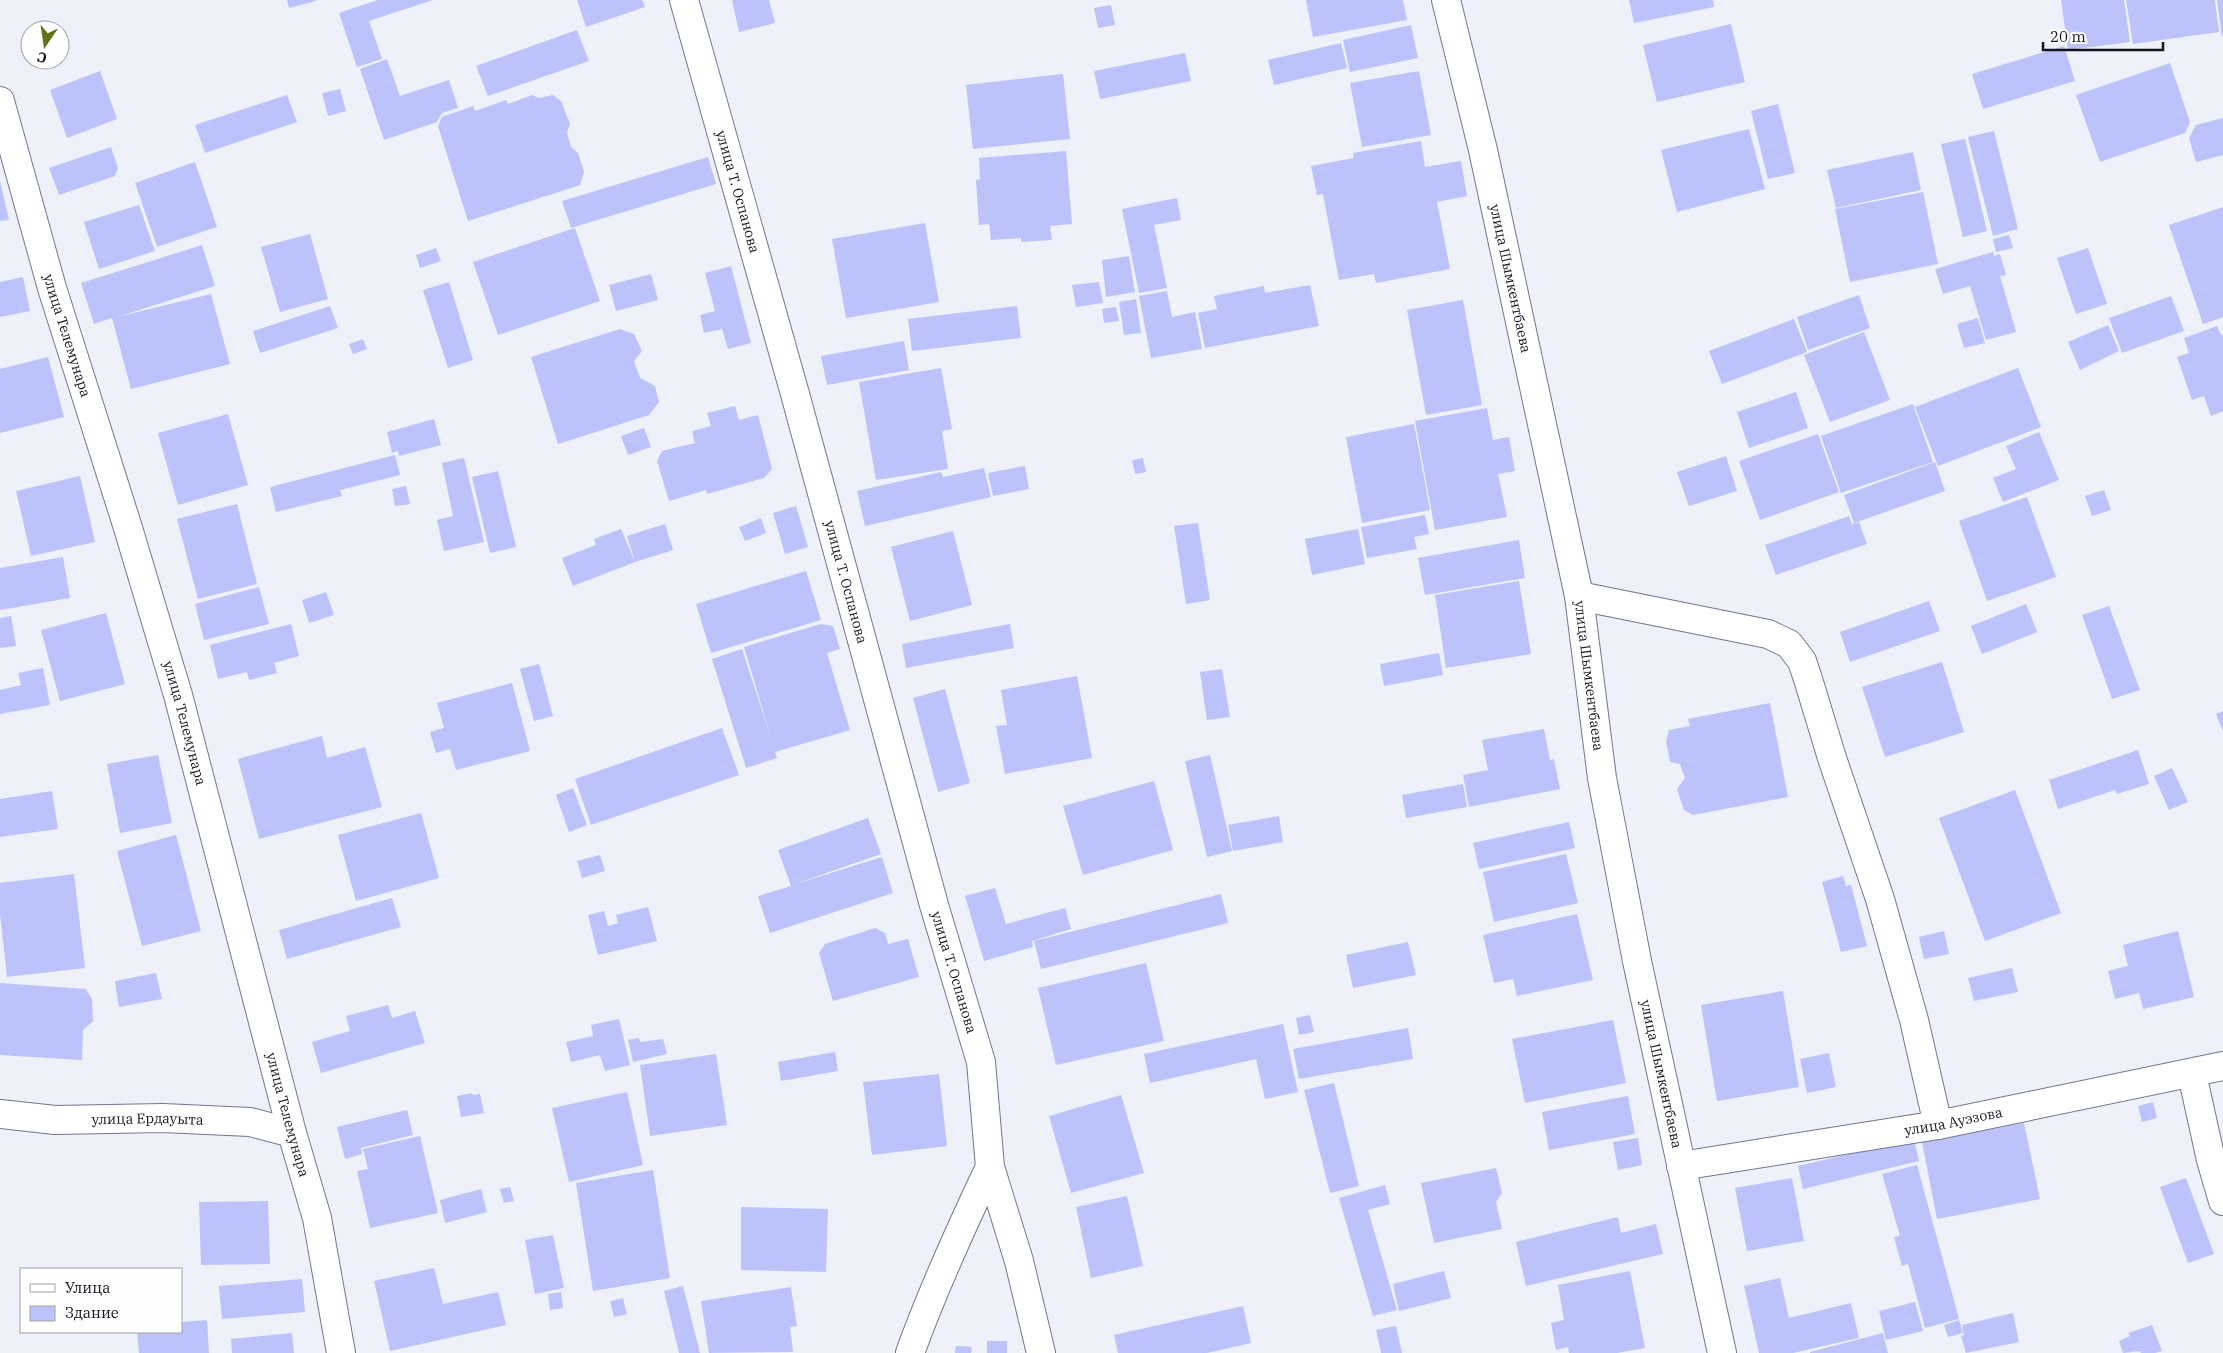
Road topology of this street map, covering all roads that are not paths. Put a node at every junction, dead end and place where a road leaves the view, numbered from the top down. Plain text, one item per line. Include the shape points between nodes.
1 (684, 0) edge
2 (1446, 0) edge
3 (0, 101) edge
4 (1579, 596) junction
5 (2223, 1066) edge
6 (2192, 1074) junction
7 (0, 1114) edge
8 (1938, 1125) junction
9 (292, 1133) junction
10 (1681, 1166) junction
11 (990, 1167) junction
12 (2223, 1201) edge
13 (341, 1353) edge
14 (910, 1353) edge
15 (1041, 1353) edge
16 (1722, 1353) edge

1 - 11 street, улица Т. Оспанова via 793,385 934,905 981,1062
2 - 4 street, улица Шымкентбаева via 1483,150
3 - 9 street, улица Телемунара via 52,288 178,695
4 - 8 street via 1768,634 1789,644 1802,661 1882,908 1914,1020
4 - 10 street, улица Шымкентбаева via 1602,778
5 - 6 street, улица Ауэзова
6 - 8 street, улица Ауэзова
6 - 12 street
7 - 9 street, улица Ердауыта via 55,1120 163,1118 250,1122
8 - 10 street, улица Ауэзова
9 - 13 street, улица Телемунара via 317,1218
10 - 16 street, улица Шымкентбаева
11 - 14 street, улица Т. Оспанова via 939,1276
11 - 15 street, улица Т. Оспанова via 1019,1261

